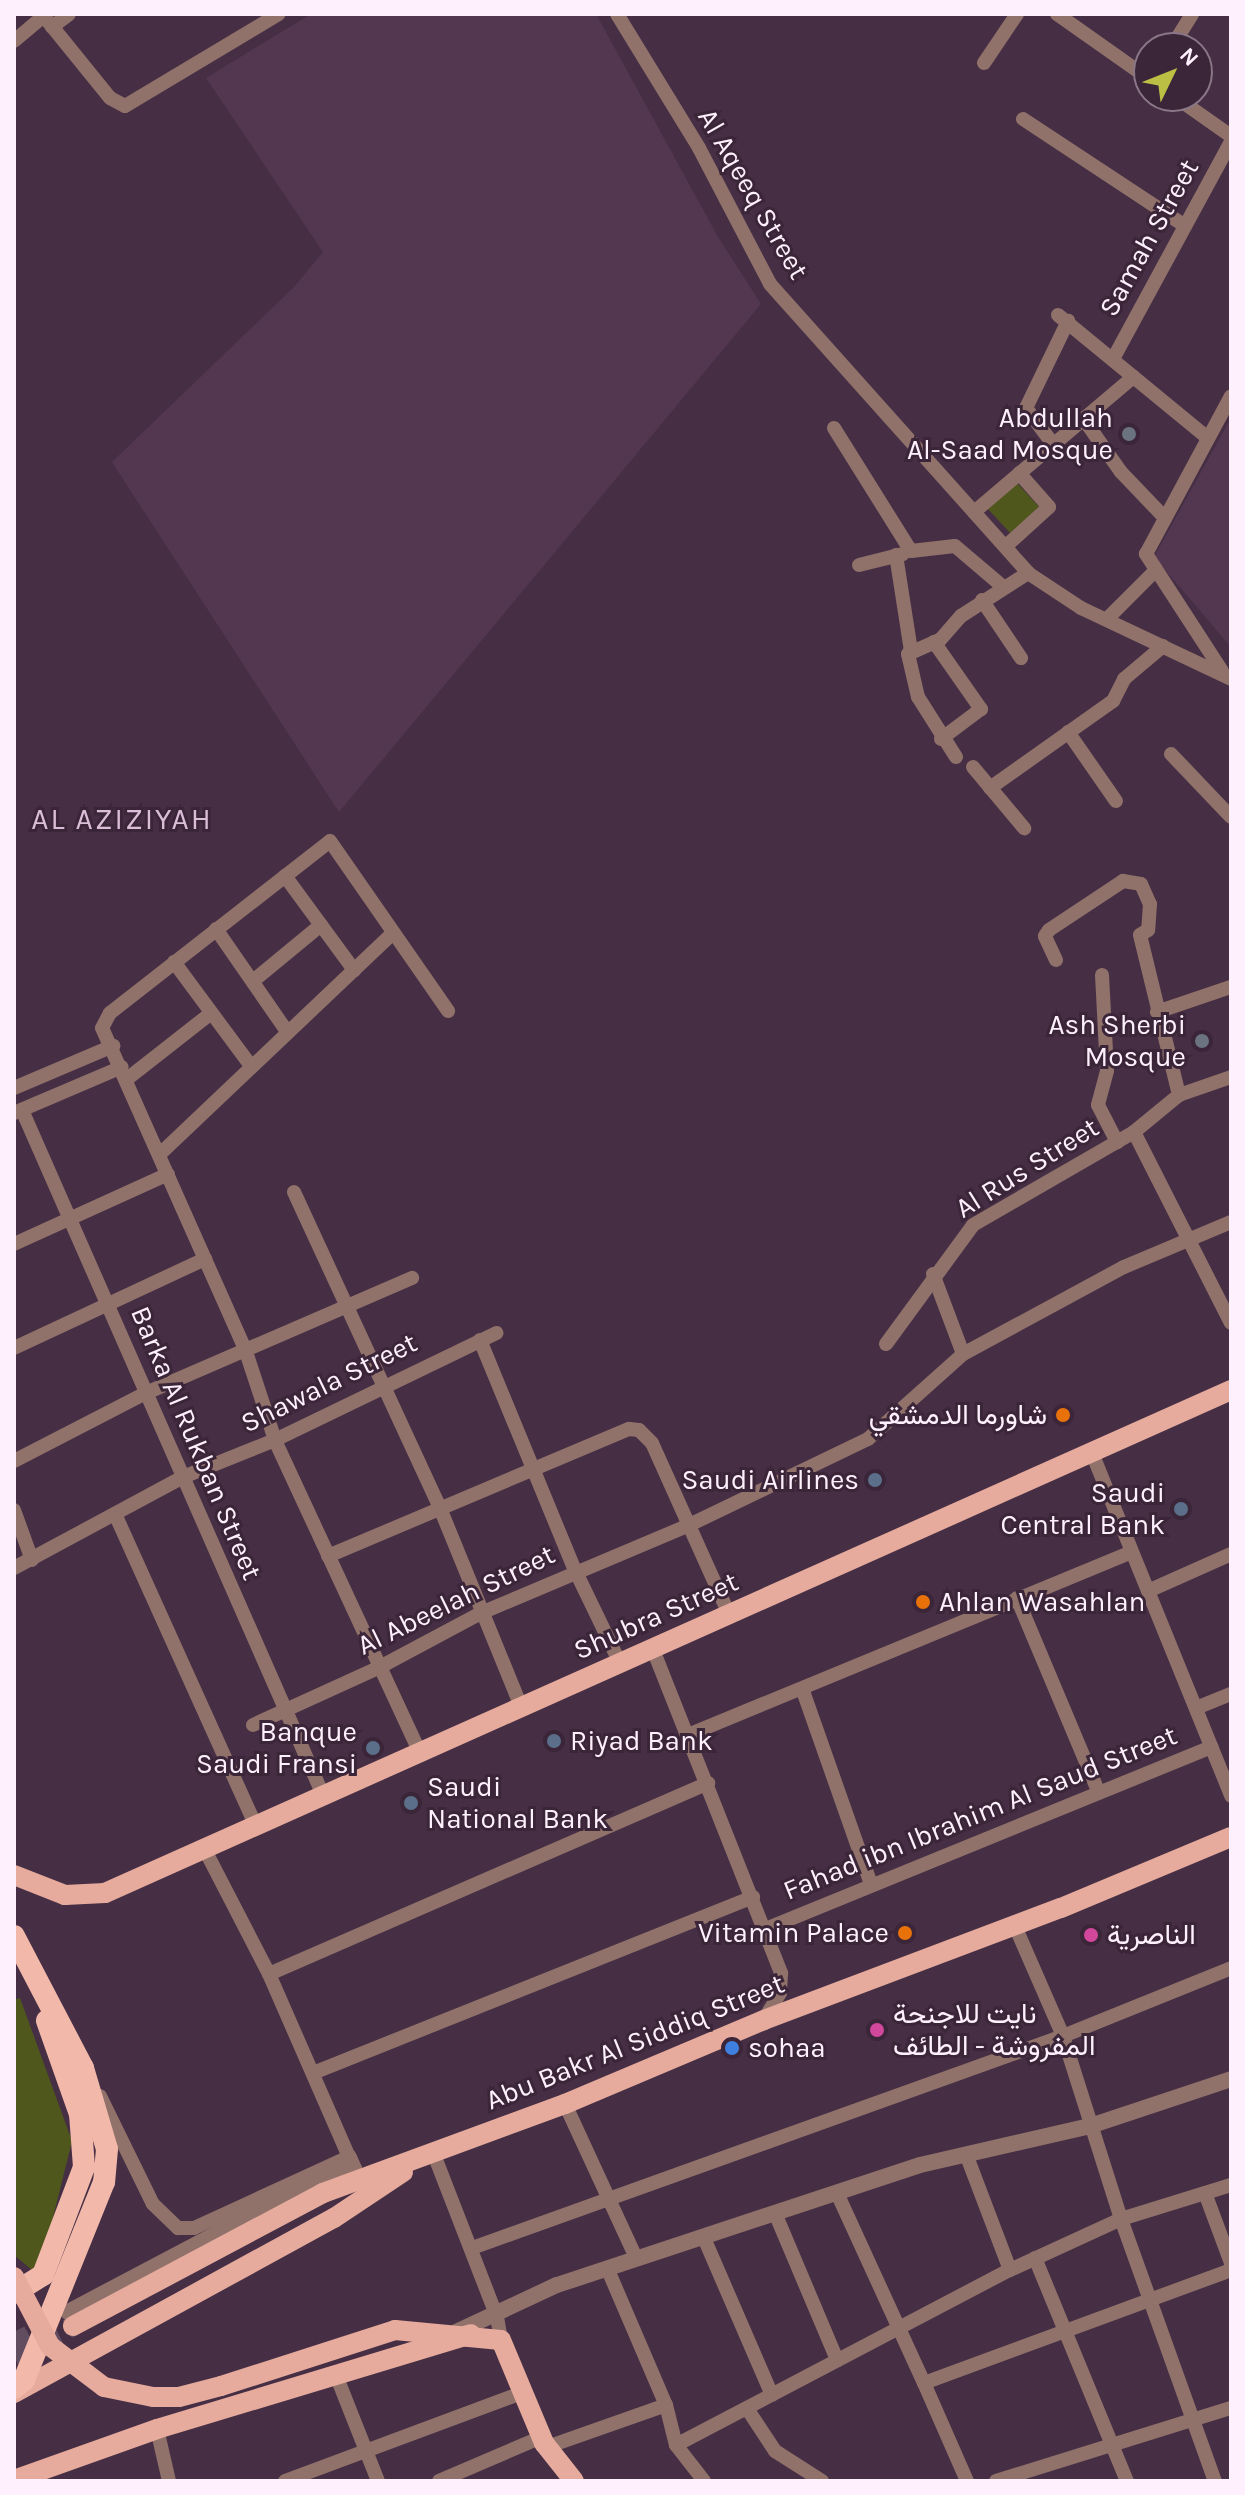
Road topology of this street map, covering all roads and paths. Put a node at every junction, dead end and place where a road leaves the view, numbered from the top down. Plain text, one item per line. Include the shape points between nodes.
1 (69, 14) edge
2 (279, 14) edge
3 (617, 14) edge
4 (1017, 14) edge
5 (1057, 14) edge
6 (1192, 14) edge
7 (46, 19) edge
8 (1181, 32) edge
9 (14, 41) edge
10 (984, 63) dead end
11 (1133, 68) edge
12 (1195, 112) edge
13 (1023, 119) dead end
14 (1231, 139) edge
15 (1185, 226) junction
16 (1113, 359) junction
17 (1133, 377) junction
18 (1231, 396) edge
19 (1083, 418) junction
20 (834, 428) dead end
21 (1208, 438) junction
22 (1053, 444) junction
23 (1019, 473) junction
24 (974, 512) junction
25 (1165, 518) junction
26 (1006, 546) junction
27 (911, 551) junction
28 (896, 555) junction
29 (859, 565) dead end
30 (1156, 570) junction
31 (1028, 573) junction
32 (1002, 586) junction
33 (982, 600) junction
34 (1108, 618) junction
35 (934, 642) junction
36 (1163, 646) junction
37 (911, 651) junction
38 (1021, 658) dead end
39 (1226, 675) edge
40 (1068, 732) junction
41 (941, 739) junction
42 (1171, 754) dead end
43 (956, 757) dead end
44 (973, 767) dead end
45 (990, 788) junction
46 (1116, 801) dead end
47 (1231, 817) edge
48 (1024, 828) dead end
49 (285, 876) junction
50 (321, 925) junction
51 (216, 929) junction
52 (391, 935) junction
53 (1056, 960) dead end
54 (174, 962) junction
55 (354, 970) junction
56 (1102, 975) dead end
57 (253, 981) junction
58 (1231, 987) edge
59 (448, 1011) dead end
60 (1157, 1012) junction
61 (210, 1014) junction
62 (288, 1033) junction
63 (113, 1046) junction
64 (251, 1066) junction
65 (124, 1073) junction
66 (1231, 1077) edge
67 (14, 1088) edge
68 (1179, 1095) junction
69 (18, 1112) edge
70 (1134, 1132) junction
71 (1117, 1142) junction
72 (160, 1154) junction
73 (168, 1174) junction
74 (294, 1192) dead end
75 (69, 1217) junction
76 (1231, 1222) edge
77 (1192, 1239) junction
78 (14, 1244) edge
79 (205, 1259) junction
80 (933, 1274) junction
81 (412, 1278) dead end
82 (345, 1303) junction
83 (107, 1304) junction
84 (1231, 1323) edge
85 (496, 1333) dead end
86 (480, 1340) junction
87 (886, 1344) dead end
88 (14, 1348) edge
89 (245, 1349) junction
90 (963, 1354) junction
91 (383, 1385) junction
92 (1231, 1390) edge
93 (146, 1393) junction
94 (275, 1440) junction
95 (1092, 1453) junction
96 (14, 1461) edge
97 (536, 1469) junction
98 (183, 1477) junction
99 (440, 1508) junction
100 (14, 1510) edge
101 (115, 1514) junction
102 (685, 1527) junction
103 (1132, 1552) junction
104 (1231, 1554) edge
105 (328, 1556) junction
106 (32, 1560) junction
107 (14, 1568) edge
108 (575, 1570) junction
109 (1148, 1591) junction
110 (1017, 1598) junction
111 (481, 1613) junction
112 (729, 1614) junction
113 (652, 1647) junction
114 (620, 1663) junction
115 (378, 1668) junction
116 (803, 1691) junction
117 (1231, 1694) edge
118 (1196, 1708) junction
119 (522, 1709) junction
120 (284, 1713) junction
121 (253, 1725) dead end
122 (688, 1735) junction
123 (1211, 1747) junction
124 (421, 1755) junction
125 (708, 1783) junction
126 (1098, 1791) junction
127 (323, 1795) junction
128 (1231, 1796) edge
129 (256, 1826) junction
130 (1231, 1837) edge
131 (205, 1850) junction
132 (14, 1875) edge
133 (871, 1884) junction
134 (753, 1897) junction
135 (1015, 1926) junction
136 (768, 1928) junction
137 (14, 1936) edge
138 (1231, 1968) edge
139 (269, 1974) junction
140 (45, 1988) junction
141 (764, 2020) junction
142 (1063, 2036) junction
143 (83, 2068) junction
144 (313, 2073) junction
145 (1231, 2079) edge
146 (565, 2104) junction
147 (1090, 2126) junction
148 (433, 2152) junction
149 (966, 2154) junction
150 (349, 2157) junction
151 (1231, 2185) edge
152 (837, 2193) junction
153 (1205, 2193) junction
154 (612, 2202) junction
155 (775, 2213) junction
156 (1121, 2219) junction
157 (704, 2238) junction
158 (472, 2248) junction
159 (1230, 2254) edge
160 (636, 2258) junction
161 (1035, 2258) junction
162 (608, 2270) junction
163 (1010, 2270) junction
164 (1231, 2270) edge
165 (14, 2277) edge
166 (14, 2293) edge
167 (1153, 2298) junction
168 (497, 2317) junction
169 (70, 2319) joint
170 (899, 2328) junction
171 (1066, 2330) junction
172 (463, 2333) junction
173 (501, 2340) junction
174 (14, 2347) edge
175 (837, 2360) junction
176 (336, 2375) junction
177 (924, 2383) junction
178 (14, 2388) edge
179 (519, 2394) junction
180 (772, 2395) junction
181 (666, 2405) junction
182 (1231, 2408) edge
183 (748, 2410) junction
184 (1194, 2418) junction
185 (157, 2429) junction
186 (1113, 2441) junction
187 (546, 2442) junction
188 (676, 2445) junction
189 (366, 2450) junction
190 (567, 2479) edge
191 (14, 2480) edge
192 (169, 2481) edge
193 (285, 2481) edge
194 (378, 2481) edge
195 (439, 2481) edge
196 (704, 2481) edge
197 (822, 2481) edge
198 (967, 2481) edge
199 (996, 2481) edge
200 (1127, 2481) edge
201 (1215, 2481) edge

1 - 7 street
2 - 7 street via 125,106 110,98
3 - 24 street, Al Aqeeq Street via 699,148 770,284
4 - 10 street
5 - 11 street
6 - 8 street
7 - 9 street
12 - 14 street
13 - 15 street
14 - 15 street, Samah Street
15 - 16 street, Samah Street
16 - 17 street
16 - 22 street via 1063,318 1026,408
17 - 19 street
17 - 21 street
18 - 21 street
19 - 22 street
19 - 25 street via 1121,472
20 - 27 street
21 - 25 street
22 - 23 street
23 - 24 street
23 - 26 street via 1049,507
24 - 26 street, Al Aqeeq Street
25 - 30 street via 1146,554
26 - 31 street, Al Aqeeq Street
27 - 28 street
27 - 32 street via 955,546
28 - 29 street
28 - 37 street
30 - 34 street
30 - 39 street
31 - 32 street
31 - 34 street, Al Aqeeq Street via 1081,608
32 - 33 street
33 - 35 street
33 - 38 street
34 - 36 street, Al Aqeeq Street
35 - 37 street
35 - 41 street via 981,705 979,713
36 - 39 street, Al Aqeeq Street
36 - 40 street via 1124,679 1113,701
37 - 41 street via 907,657 918,697
40 - 45 street
40 - 46 street
41 - 43 street
42 - 47 street
44 - 45 street
45 - 48 street
49 - 50 street
49 - 51 street
49 - 52 street via 330,841
50 - 55 street
50 - 57 street
51 - 54 street
51 - 57 street
52 - 55 street
52 - 59 street
53 - 60 street via 1045,936 1049,930 1133,880 1141,884 1150,904 1148,930 1140,935
54 - 61 street
54 - 63 street via 103,1022
55 - 62 street
56 - 71 street via 1107,1071 1098,1105
57 - 62 street
58 - 60 street
60 - 68 street
61 - 64 street
61 - 65 street
62 - 64 street
63 - 65 street
63 - 67 street
64 - 72 street
65 - 69 street
65 - 72 street
66 - 68 street, Al Rus Street
68 - 70 street, Al Rus Street
69 - 75 street, Barka Al Rukban Street
70 - 71 street, Al Rus Street
70 - 77 street
71 - 80 street, Al Rus Street via 973,1225
72 - 73 street
73 - 75 street
73 - 79 street
74 - 82 street
75 - 78 street
75 - 83 street, Barka Al Rukban Street
76 - 77 street, Al Abeelah Street
77 - 84 street
77 - 90 street, Al Abeelah Street via 1124,1267
79 - 83 street
79 - 89 street
80 - 87 street, Al Rus Street
80 - 90 street
81 - 82 street
82 - 89 street
82 - 91 street
83 - 88 street
83 - 93 street, Barka Al Rukban Street
85 - 86 street, Shawala Street
86 - 91 street, Shawala Street
86 - 97 street
89 - 93 street
89 - 94 street
90 - 102 street, Al Abeelah Street via 868,1439
91 - 94 street, Shawala Street
91 - 99 street
92 - 95 main road, Shubra Street
93 - 96 street
93 - 98 street, Barka Al Rukban Street
94 - 98 street, Shawala Street
94 - 105 street
95 - 103 street
95 - 112 main road, Shubra Street
97 - 99 street
97 - 102 street via 629,1429 639,1430 652,1443
97 - 108 street
98 - 101 street, Shawala Street
98 - 120 street, Barka Al Rukban Street
99 - 105 street
99 - 111 street
100 - 106 street
101 - 106 street, Shawala Street
101 - 129 street
102 - 108 street, Al Abeelah Street
102 - 112 street
103 - 109 street
103 - 110 street
104 - 109 street
105 - 115 street
106 - 107 street, Shawala Street
108 - 111 street, Al Abeelah Street
108 - 114 street
109 - 118 street
110 - 116 street via 861,1661
110 - 126 street
111 - 115 street, Al Abeelah Street
111 - 119 street
112 - 113 main road, Shubra Street
113 - 114 main road, Shubra Street
113 - 122 street
114 - 119 main road, Shubra Street
115 - 120 street, Al Abeelah Street
115 - 124 street
116 - 122 street
116 - 133 street
117 - 118 street
118 - 123 street
119 - 124 main road, Shubra Street
120 - 121 street, Al Abeelah Street
120 - 127 street, Barka Al Rukban Street
122 - 125 street
123 - 126 street, Fahad ibn Ibrahim Al Saud Street
123 - 128 street
124 - 127 main road, Shubra Street
125 - 134 street
125 - 139 street
126 - 133 street, Fahad ibn Ibrahim Al Saud Street
127 - 129 main road, Shubra Street
129 - 131 main road, Shubra Street
130 - 135 main road, Abu Bakr Al Siddiq Street
131 - 132 main road, Shubra Street via 105,1893 65,1895
131 - 139 street
133 - 136 street, Fahad ibn Ibrahim Al Saud Street
134 - 136 street
134 - 144 street
135 - 141 main road, Abu Bakr Al Siddiq Street
135 - 142 street
136 - 141 street via 781,1973 780,1993
137 - 140 highway
138 - 142 street
139 - 144 street
140 - 143 highway
140 - 166 highway via 47,2023 80,2114 84,2167 43,2275
141 - 146 main road, Abu Bakr Al Siddiq Street
142 - 147 street
142 - 154 street
143 - 150 street via 153,2204 178,2228 194,2228
143 - 178 highway via 107,2149 104,2182 24,2380
144 - 150 street
145 - 147 street
146 - 148 main road, Abu Bakr Al Siddiq Street
146 - 154 street
147 - 149 street
147 - 156 street
148 - 158 street
148 - 169 main road, Abu Bakr Al Siddiq Street via 323,2193
148 - 178 main road via 334,2218
149 - 152 street
149 - 163 street
150 - 169 street via 354,2169 277,2202
151 - 153 street
152 - 155 street
152 - 170 street
153 - 156 street
153 - 159 street
154 - 158 street
154 - 160 street
155 - 157 street
155 - 175 street
156 - 161 street
156 - 167 street
157 - 160 street
157 - 180 street
158 - 168 street
160 - 162 street
161 - 163 street
161 - 171 street
162 - 168 street via 525,2298
162 - 181 street
163 - 170 street
164 - 167 street
165 - 172 main road, bridge via 50,2346 104,2387 153,2397 221,2386 395,2330
167 - 171 street
167 - 184 street
168 - 172 street
168 - 173 street
170 - 175 street
170 - 177 street
171 - 177 street
171 - 186 street
172 - 173 main road
172 - 176 main road
173 - 179 main road
174 - 178 highway via 20,2368
175 - 180 street
176 - 185 main road
176 - 189 street
177 - 198 street
179 - 187 main road
179 - 189 street
180 - 183 street
181 - 187 street
181 - 188 street
182 - 184 street
183 - 188 street
183 - 197 street via 775,2451
184 - 186 street
184 - 201 street
185 - 191 main road
185 - 192 street
186 - 199 street
186 - 200 street
187 - 190 main road
187 - 195 street
188 - 196 street
189 - 193 street
189 - 194 street

